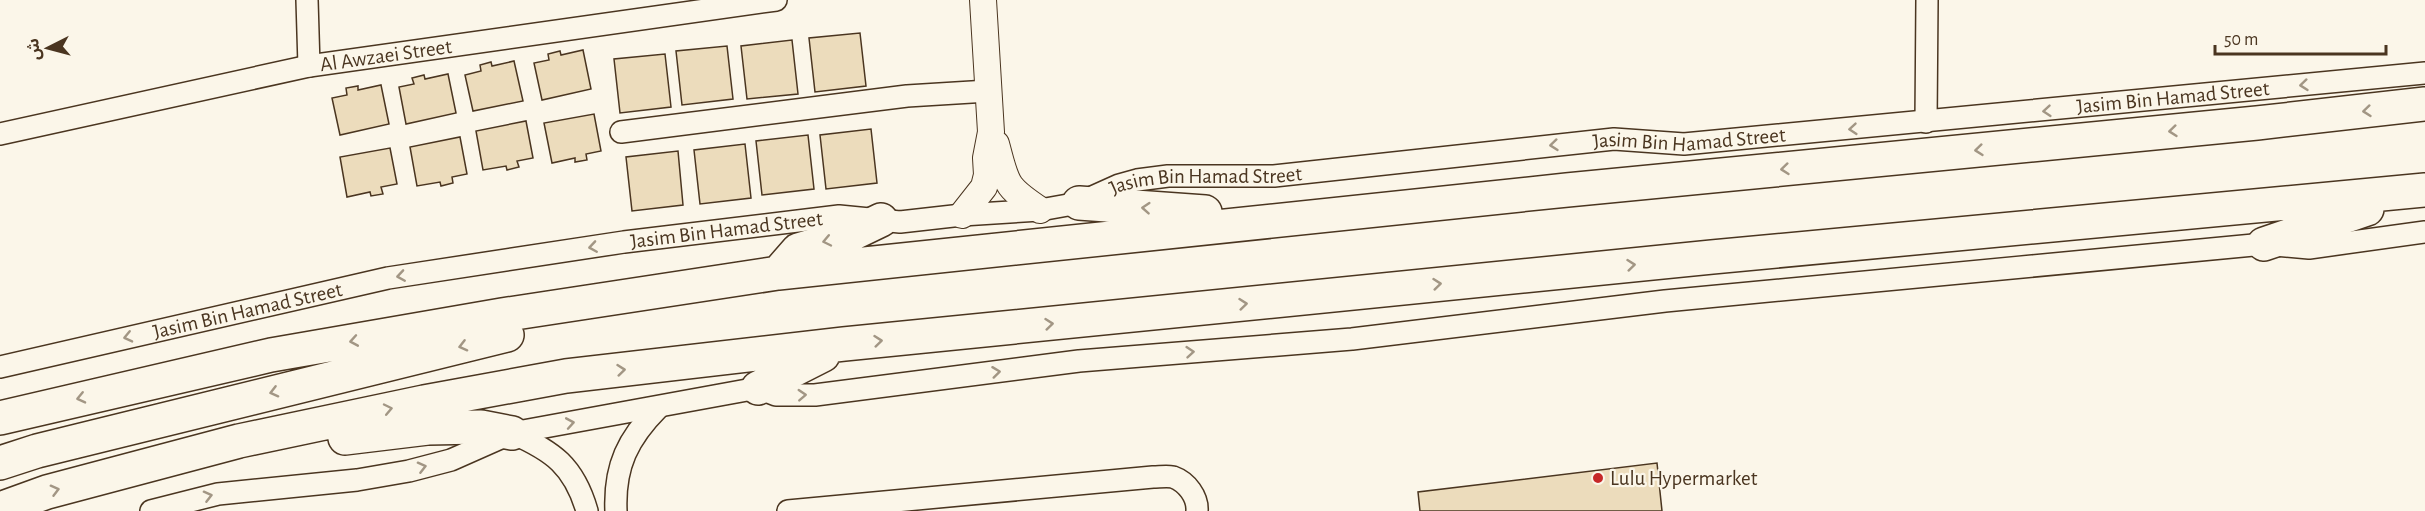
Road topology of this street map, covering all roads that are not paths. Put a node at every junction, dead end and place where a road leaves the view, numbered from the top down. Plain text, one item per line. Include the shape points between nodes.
1 (308, 0) edge
2 (776, 0) edge
3 (983, 0) edge
4 (1927, 0) edge
5 (309, 66) junction
6 (2425, 73) edge
7 (988, 91) junction
8 (2425, 104) edge
9 (1926, 122) junction
10 (621, 132) dead end
11 (991, 132) junction
12 (0, 134) edge
13 (2425, 192) edge
14 (1079, 203) junction
15 (1041, 210) junction
16 (962, 215) junction
17 (882, 220) junction
18 (1244, 224) junction
19 (2425, 232) edge
20 (2264, 244) junction
21 (778, 273) junction
22 (619, 297) junction
23 (844, 344) junction
24 (0, 367) edge
25 (758, 388) junction
26 (659, 407) junction
27 (0, 418) edge
28 (512, 433) junction
29 (239, 441) junction
30 (0, 463) edge
31 (0, 509) edge
32 (152, 511) edge
33 (587, 511) edge
34 (616, 511) edge
35 (788, 511) edge
36 (1197, 511) edge

1 - 5 street
2 - 5 street, Al Awzaei Street
3 - 7 street
4 - 9 street
5 - 12 street, Al Awzaei Street
6 -> 9 street, Jasim Bin Hamad Street
7 - 10 street via 907,96
7 - 11 street
8 -> 18 main road, Jasim Bin Hamad Street
9 -> 14 street, Jasim Bin Hamad Street via 1684,144 1614,140 1274,176 1168,176 1119,185
11 - 15 street via 1008,185
11 - 16 street via 986,182
13 - 20 main road
23 -> 13 main road via 1701,258
14 - 15 street, Jasim Bin Hamad Street
18 -> 14 main road via 1216,213
15 - 16 street, Jasim Bin Hamad Street
16 - 17 street, Jasim Bin Hamad Street via 900,222
17 -> 21 main road via 852,234 798,250
17 -> 24 street, Jasim Bin Hamad Street via 840,216 737,228 388,278
18 - 21 main road, Jasim Bin Hamad Street
19 - 20 street via 2309,248
25 -> 20 street via 776,395 816,394 1079,361 1352,339 1665,301
21 - 22 main road, Jasim Bin Hamad Street
22 -> 27 main road, Jasim Bin Hamad Street via 271,355
22 -> 30 main road via 522,331
23 - 25 main road
29 -> 23 main road via 566,376
25 - 26 street
28 -> 26 street
26 - 34 street via 642,424 625,453 618,477
28 - 29 main road via 481,427 428,428 278,446
32 -> 28 street via 218,494 409,471 451,460
28 - 33 street via 560,460 577,484
31 -> 29 main road via 47,492
35 - 36 street via 1153,477 1172,477 1189,487

